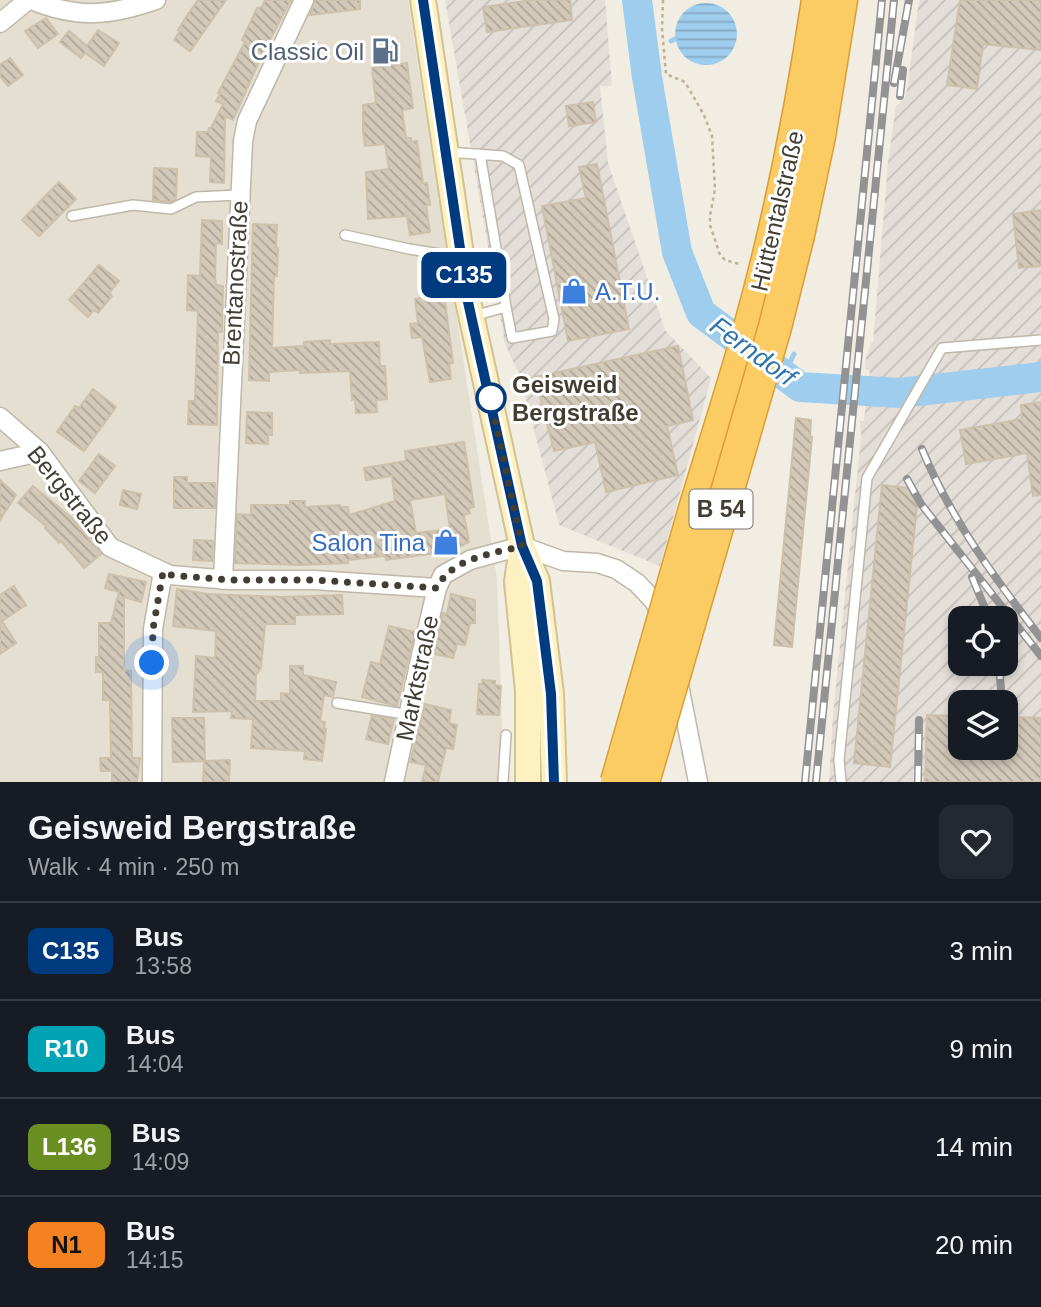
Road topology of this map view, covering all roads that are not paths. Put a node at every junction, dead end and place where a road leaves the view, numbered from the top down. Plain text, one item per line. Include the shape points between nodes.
1 (29, 0) edge
2 (156, 0) edge
3 (304, 0) edge
4 (423, 0) edge
5 (818, 0) edge
6 (841, 0) edge
7 (0, 23) edge
8 (446, 152) junction
9 (480, 154) junction
10 (239, 195) junction
11 (72, 216) dead end
12 (786, 233) junction
13 (345, 235) dead end
14 (461, 257) junction
15 (506, 307) junction
16 (472, 317) junction
17 (1041, 340) edge
18 (0, 417) edge
19 (40, 452) junction
20 (0, 461) edge
21 (522, 546) junction
22 (163, 572) junction
23 (223, 580) junction
24 (437, 588) junction
25 (337, 703) dead end
26 (410, 715) junction
27 (506, 735) dead end
28 (152, 782) edge
29 (394, 782) edge
30 (503, 782) edge
31 (528, 782) edge
32 (554, 782) edge
33 (617, 782) edge
34 (643, 782) edge
35 (698, 782) edge
36 (841, 782) edge

1 - 2 street via 79,13 110,12
1 - 7 street
3 - 10 street, Brentanostraße via 247,121
4 - 8 main road
5 - 12 highway, Hüttentalstraße / B 54 via 797,126
6 - 12 highway, Hüttentalstraße / B 54 via 819,136
8 - 9 lane
8 - 14 main road
9 - 15 lane
9 - 15 lane via 503,156 519,165 554,319 551,331 512,338
10 - 11 lane via 196,197 171,209 133,205
10 - 23 street, Brentanostraße
12 - 33 highway, Hüttentalstraße / B 54, bridge via 752,320
12 - 34 highway, Hüttentalstraße / B 54, bridge via 775,327
13 - 14 lane
14 - 16 main road
15 - 16 lane
16 - 21 main road
17 - 36 lane via 942,348 867,478 839,760
18 - 19 street, Bergstraße
19 - 20 street
19 - 22 street, Bergstraße via 110,547
21 - 24 street, Marktstraße via 470,560 443,575
21 - 31 main road via 517,582 528,691
21 - 32 main road via 537,581 551,694
21 - 35 street via 563,561 616,569 653,601 667,628
22 - 23 street, Bergstraße
22 - 28 street via 153,629
23 - 24 street, Bergstraße
24 - 26 street, Marktstraße
25 - 26 lane
26 - 29 street, Marktstraße
27 - 30 lane

